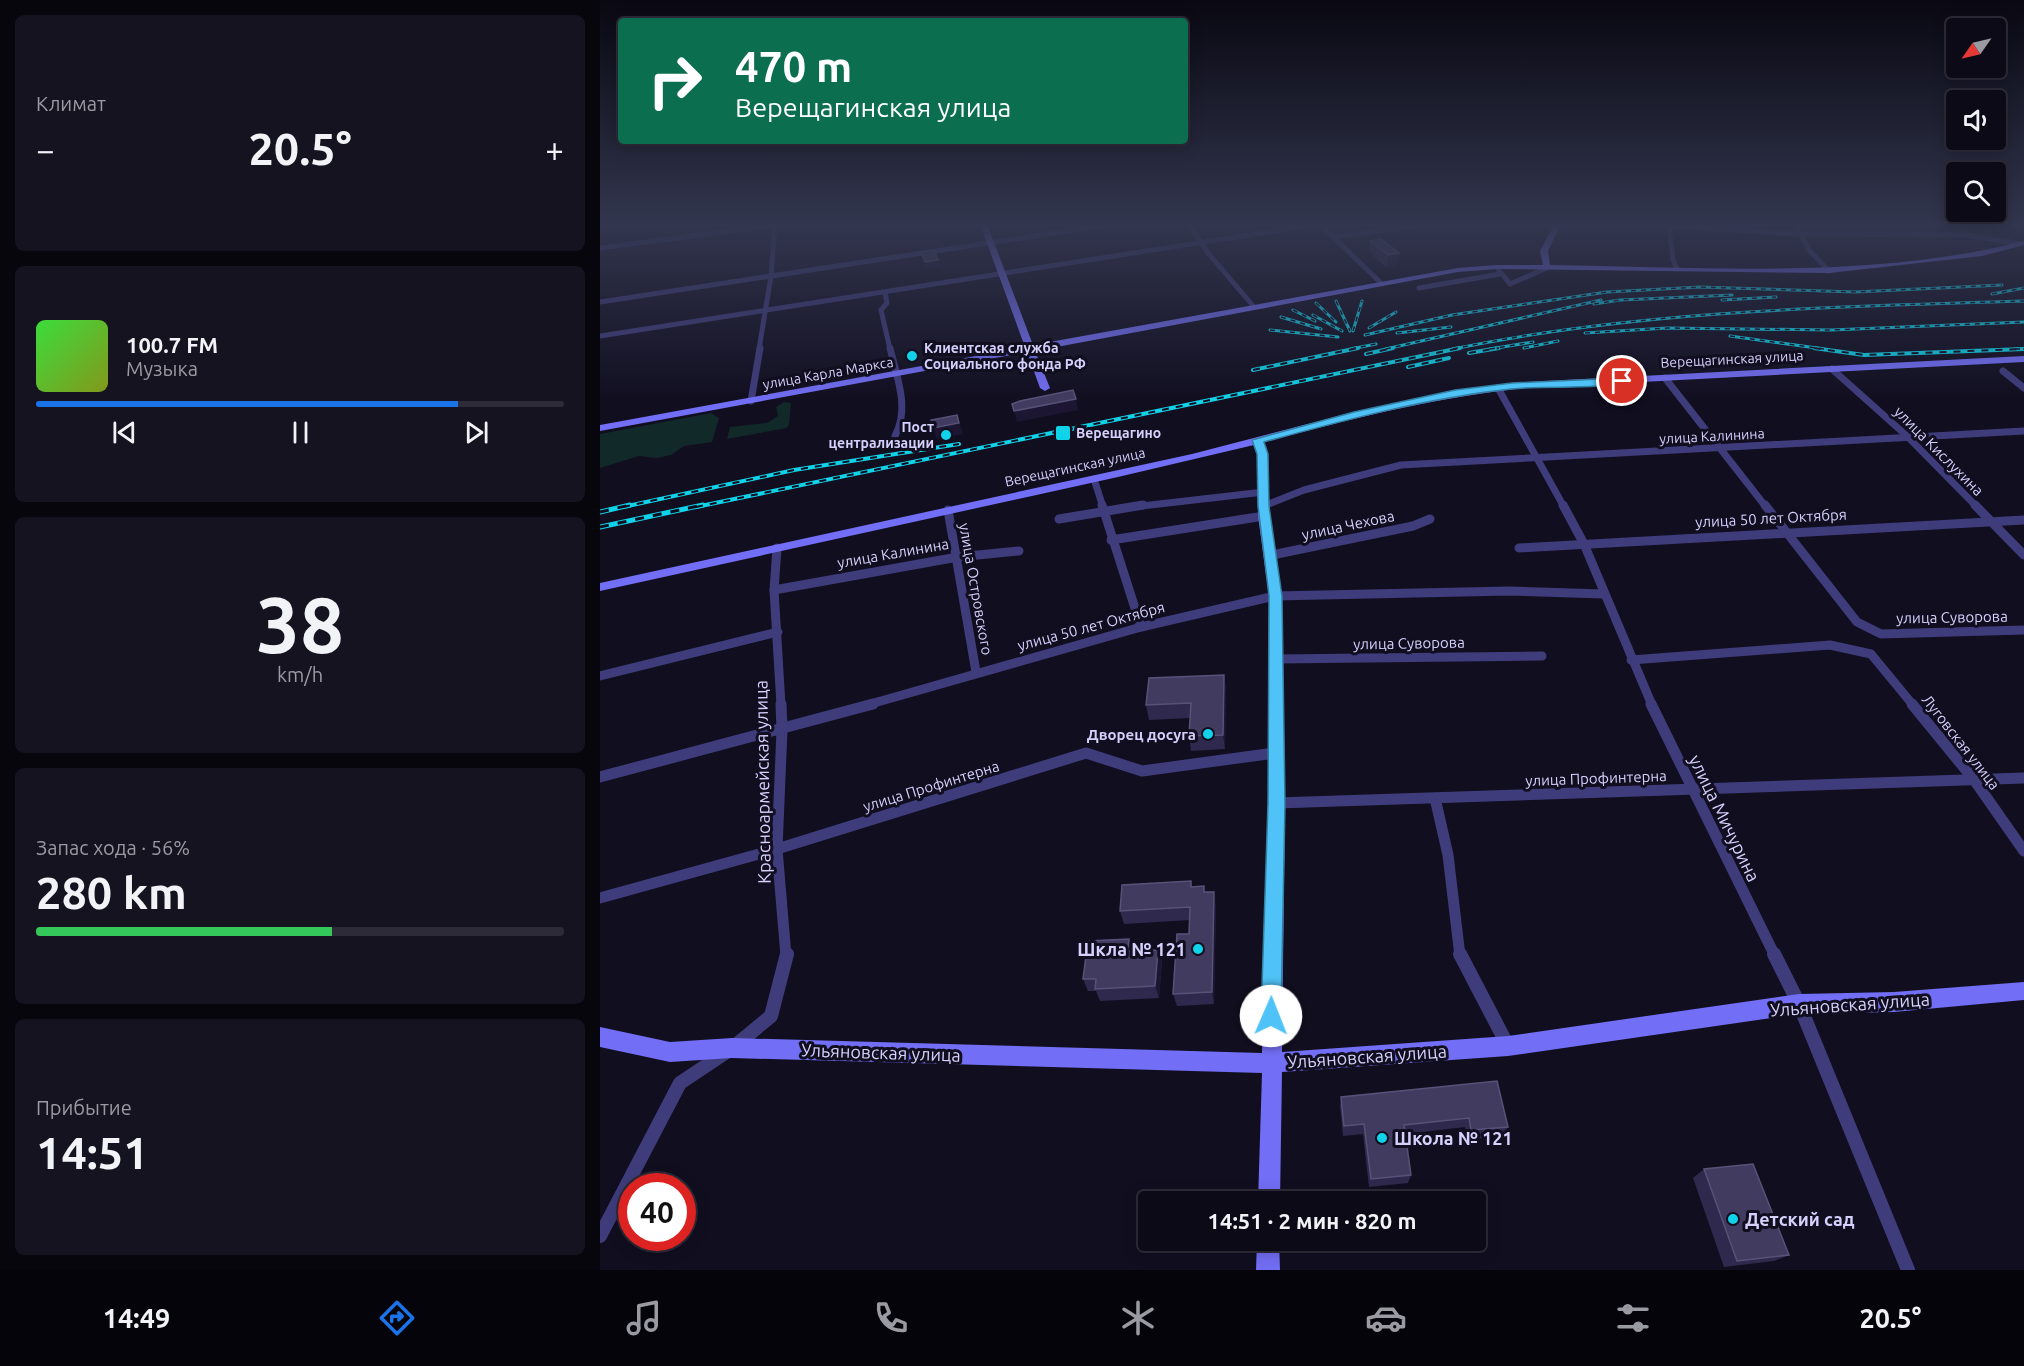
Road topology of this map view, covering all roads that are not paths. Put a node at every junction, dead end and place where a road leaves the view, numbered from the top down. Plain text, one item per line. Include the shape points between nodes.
1 (723, 283) edge
2 (770, 283) edge
3 (938, 283) edge
4 (1004, 283) edge
5 (1235, 283) edge
6 (1386, 283) edge
7 (1441, 283) edge
8 (1382, 284) joint
9 (1419, 288) dead end
10 (885, 292) junction
11 (600, 302) edge
12 (1254, 308) junction
13 (765, 310) junction
14 (600, 336) edge
15 (1032, 350) junction
16 (2024, 358) edge
17 (1832, 369) junction
18 (2003, 371) dead end
19 (898, 375) junction
20 (1665, 378) junction
21 (1045, 388) dead end
22 (1498, 388) junction
23 (2024, 388) edge
24 (751, 401) junction
25 (600, 428) edge
26 (2024, 431) edge
27 (895, 436) dead end
28 (1908, 437) junction
29 (1258, 440) junction
30 (1722, 449) junction
31 (1538, 457) junction
32 (1094, 479) junction
33 (1264, 505) junction
34 (948, 510) junction
35 (1105, 511) junction
36 (1059, 519) dead end
37 (1430, 519) dead end
38 (2024, 519) edge
39 (1990, 522) junction
40 (1788, 532) junction
41 (1111, 540) junction
42 (1584, 544) junction
43 (777, 548) junction
44 (1519, 548) dead end
45 (1019, 551) dead end
46 (1272, 555) junction
47 (2024, 555) edge
48 (958, 557) junction
49 (600, 587) edge
50 (774, 590) junction
51 (1603, 594) junction
52 (1275, 596) junction
53 (1140, 627) junction
54 (2024, 630) edge
55 (778, 632) junction
56 (1542, 656) dead end
57 (1276, 659) junction
58 (1631, 660) junction
59 (976, 672) junction
60 (600, 676) edge
61 (782, 730) junction
62 (1275, 753) junction
63 (600, 777) edge
64 (2024, 778) edge
65 (1975, 781) junction
66 (1692, 790) junction
67 (1435, 798) junction
68 (1276, 803) junction
69 (777, 849) junction
70 (2024, 851) edge
71 (600, 898) edge
72 (2024, 992) edge
73 (1800, 1004) junction
74 (600, 1037) edge
75 (1508, 1046) junction
76 (732, 1048) junction
77 (1270, 1063) junction
78 (1269, 1191) edge
79 (600, 1236) edge
80 (1268, 1251) edge
81 (1268, 1270) edge
82 (1908, 1270) edge

1 - 11 street
2 - 13 street
3 - 10 street
4 - 15 main road
5 - 12 street
6 - 8 main road, улица Карла Маркса
7 - 9 street
8 - 12 main road, улица Карла Маркса
10 - 13 street
10 - 19 street via 886,304 881,310
12 - 15 main road, улица Карла Маркса
13 - 14 street
13 - 24 street
15 - 19 main road, улица Карла Маркса
15 - 21 main road
16 - 17 main road, Верещагинская улица
17 - 20 main road, Верещагинская улица
17 - 28 street, улица Кислухина
18 - 23 street
19 - 24 main road, улица Карла Маркса
19 - 27 street via 904,414
20 - 22 main road, Верещагинская улица
20 - 30 street
22 - 29 main road, Верещагинская улица via 1406,403
22 - 31 street, улица Мичурина
24 - 25 main road, улица Карла Маркса
26 - 28 street, улица Калинина
28 - 30 street, улица Калинина
28 - 39 street, улица Кислухина
29 - 32 main road, Верещагинская улица
29 - 33 main road
30 - 31 street, улица Калинина
30 - 40 street
31 - 33 street, улица Калинина via 1401,465 1304,490
31 - 42 street, улица Мичурина
32 - 34 main road, Верещагинская улица
32 - 35 street
33 - 35 street
33 - 41 street
33 - 46 main road
34 - 43 main road, Верещагинская улица
34 - 48 street, улица Островского
35 - 36 street
35 - 41 street
37 - 46 street, улица Чехова via 1413,526
38 - 39 street, улица 50 лет Октября
39 - 40 street, улица 50 лет Октября
39 - 47 street, улица Кислухина
40 - 42 street, улица 50 лет Октября
40 - 54 street, улица Суворова via 1857,622 1881,634
41 - 53 street
42 - 44 street, улица 50 лет Октября
42 - 51 street, улица Мичурина
43 - 49 main road, Верещагинская улица
43 - 50 street, Красноармейская улица
45 - 48 street, улица Калинина
46 - 52 main road
48 - 50 street, улица Калинина
48 - 59 street, улица Островского
50 - 55 street, Красноармейская улица
51 - 52 street, улица 50 лет Октября via 1510,591
51 - 58 street, улица Мичурина
52 - 53 street, улица 50 лет Октября
52 - 57 main road
53 - 59 street, улица 50 лет Октября
55 - 60 street
55 - 61 street, Красноармейская улица
56 - 57 street, улица Суворова
57 - 62 main road
58 - 65 street, Луговская улица via 1830,645 1871,654
58 - 66 street, улица Мичурина
59 - 61 street, улица 50 лет Октября
61 - 63 street, улица 50 лет Октября
61 - 69 street, Красноармейская улица
62 - 68 main road
62 - 69 street, улица Профинтерна via 1142,771 1086,753
64 - 65 street, улица Профинтерна
65 - 66 street, улица Профинтерна
65 - 70 street, Луговская улица
66 - 67 street, улица Профинтерна
66 - 73 street, улица Мичурина
67 - 68 street, улица Профинтерна
67 - 75 street via 1448,855 1460,956
68 - 77 main road
69 - 71 street, улица Профинтерна
69 - 76 street, Красноармейская улица via 787,952 771,1016
72 - 73 main road, Ульяновская улица via 1894,1002
73 - 75 main road, Ульяновская улица
73 - 82 street, улица Мичурина
74 - 76 main road, Ульяновская улица via 670,1052
75 - 77 main road, Ульяновская улица
76 - 77 main road, Ульяновская улица
76 - 79 street, Красноармейская улица via 680,1083
77 - 78 main road
80 - 81 main road

